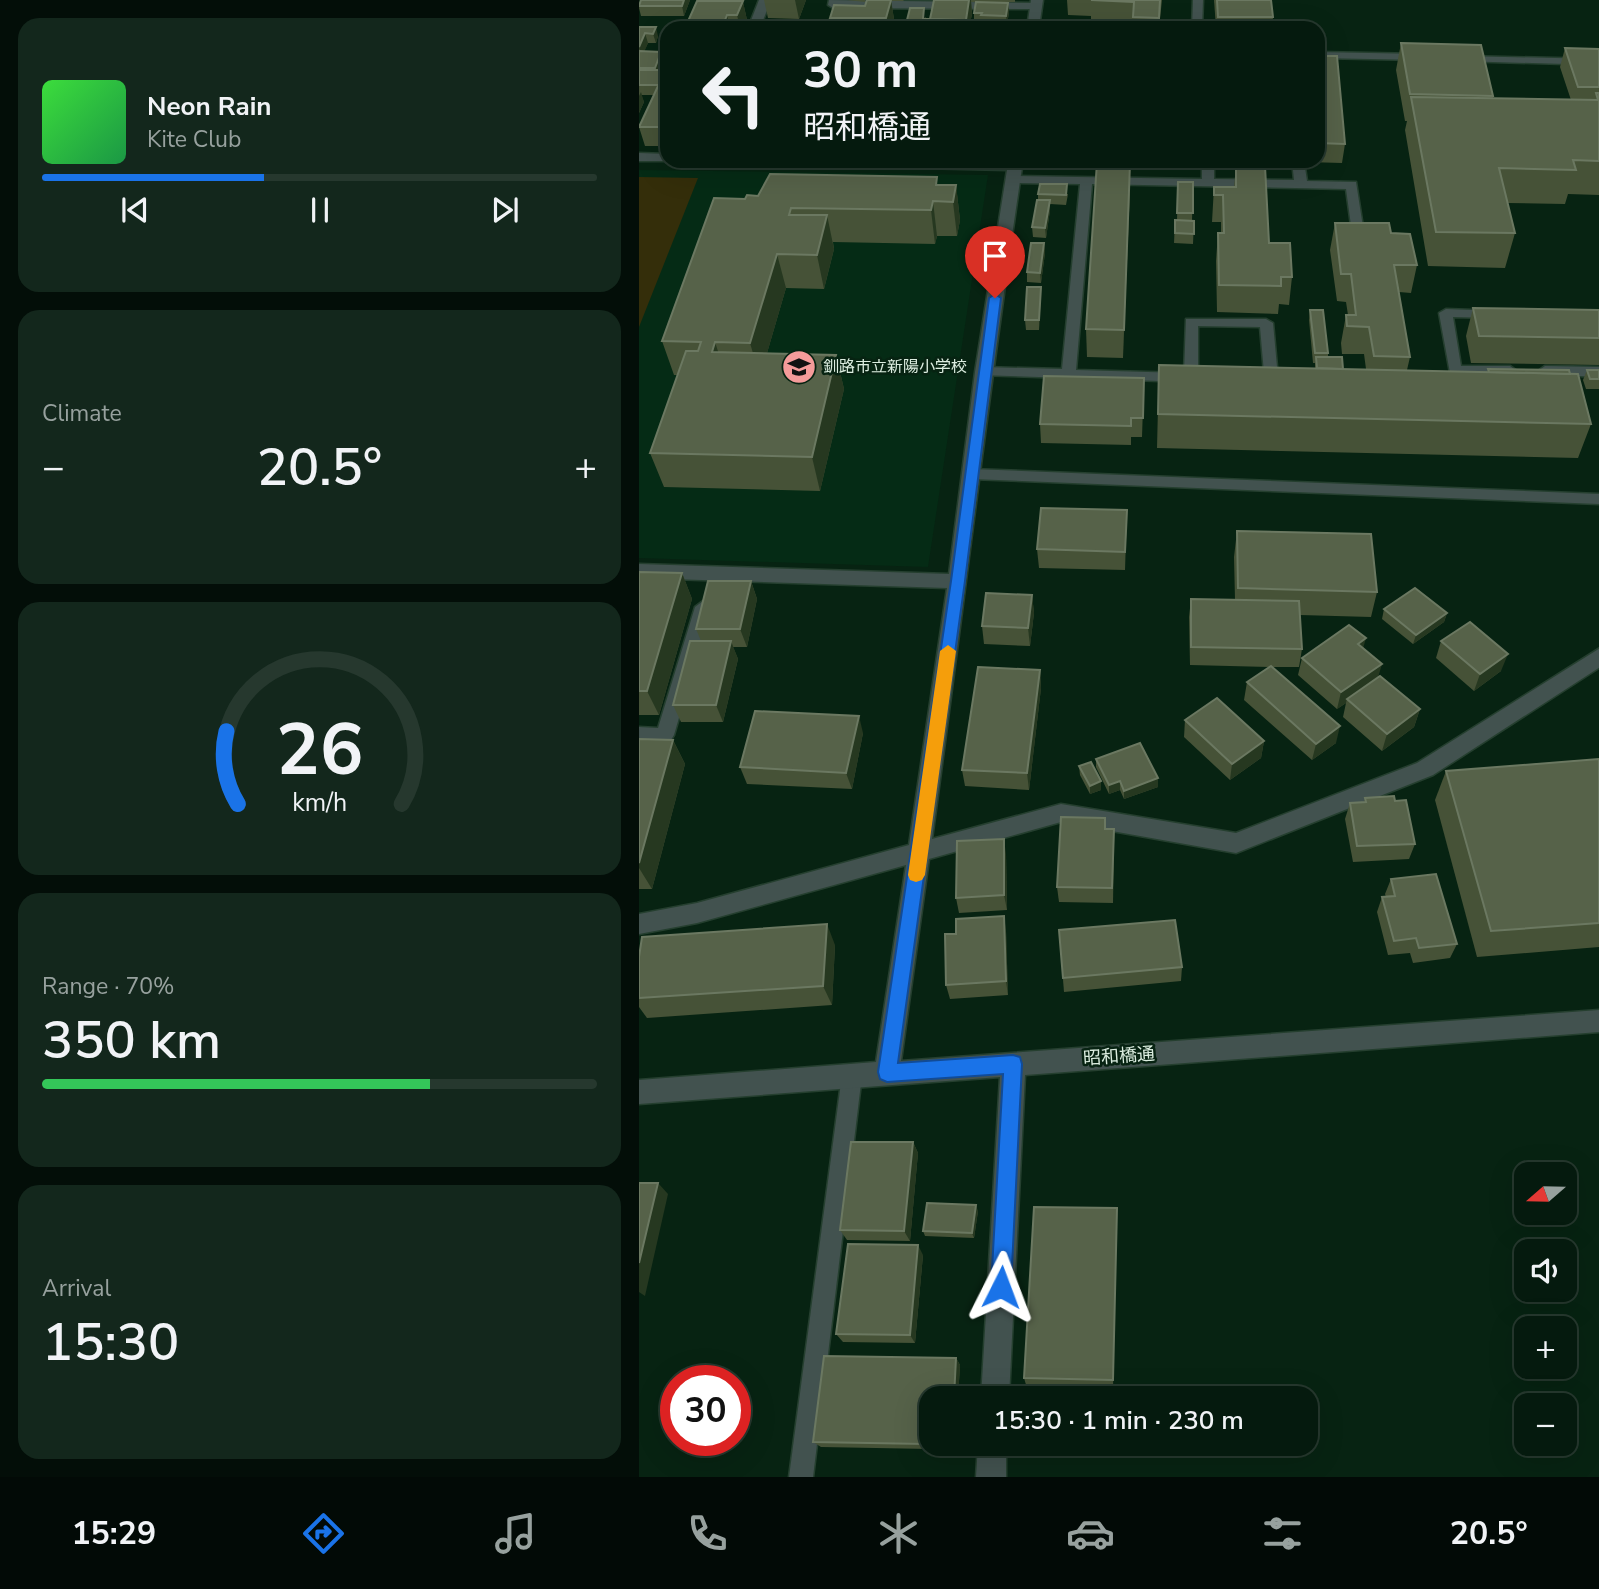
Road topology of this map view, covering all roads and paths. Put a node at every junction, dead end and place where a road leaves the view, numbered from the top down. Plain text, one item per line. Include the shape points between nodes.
1 (765, 0) edge
2 (834, 0) edge
3 (1198, 0) edge
4 (1037, 3) edge
5 (757, 21) edge
6 (1034, 21) edge
7 (1197, 21) edge
8 (1325, 55) edge
9 (1439, 58) edge
10 (1452, 58) edge
11 (1599, 62) edge
12 (639, 158) edge
13 (660, 158) edge
14 (986, 168) edge
15 (1208, 168) edge
16 (1299, 168) edge
17 (1014, 169) edge
18 (1086, 180) junction
19 (1208, 183) junction
20 (1301, 184) junction
21 (1359, 240) edge
22 (1516, 315) edge
23 (984, 372) junction
24 (1599, 372) edge
25 (1069, 374) junction
26 (1244, 378) edge
27 (971, 474) junction
28 (1599, 499) edge
29 (639, 570) edge
30 (714, 573) junction
31 (958, 581) junction
32 (1599, 656) edge
33 (639, 734) edge
34 (920, 851) junction
35 (639, 924) edge
36 (1599, 1021) edge
37 (1013, 1064) junction
38 (887, 1072) junction
39 (852, 1075) junction
40 (639, 1092) edge
41 (996, 1386) edge
42 (992, 1456) edge
43 (801, 1477) edge
44 (991, 1477) edge

1 - 5 street
2 - 4 lane via 833,5
3 - 7 lane
4 - 6 street
8 - 9 lane
10 - 11 lane
12 - 13 street
14 - 17 street
15 - 19 lane
16 - 20 lane
17 - 18 lane
17 - 23 street
18 - 19 lane via 1104,176
18 - 25 lane
19 - 20 lane
20 - 21 lane via 1352,185
22 - 24 lane via 1446,313 1455,370
23 - 25 lane
23 - 27 street
25 - 26 lane via 1198,377 1191,322 1267,323 1271,378
27 - 28 lane
27 - 31 street
29 - 30 street
30 - 31 street
30 - 33 lane via 665,735
31 - 34 street
32 - 34 street via 1425,769 1236,843 1061,813
34 - 35 street via 697,913
34 - 38 street
36 - 37 street, 昭和橋通
37 - 38 street, 昭和橋通
37 - 41 street
38 - 39 street, 昭和橋通
39 - 40 street, 昭和橋通
39 - 43 lane
42 - 44 street

